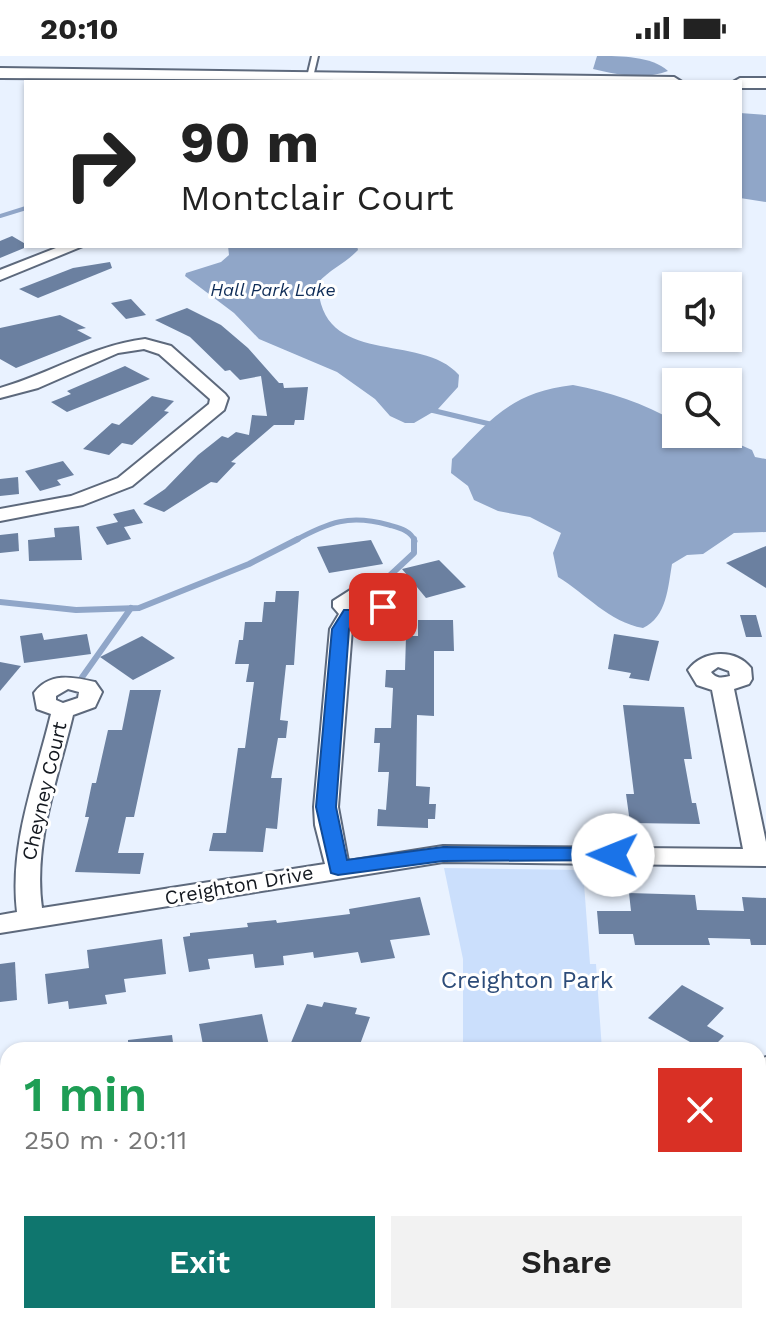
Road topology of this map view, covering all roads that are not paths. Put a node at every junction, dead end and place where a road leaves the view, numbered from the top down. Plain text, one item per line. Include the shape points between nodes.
1 (315, 56) edge
2 (0, 73) edge
3 (310, 77) junction
4 (528, 80) edge
5 (742, 83) edge
6 (766, 83) edge
7 (70, 248) edge
8 (0, 275) edge
9 (0, 393) edge
10 (0, 515) edge
11 (350, 613) dead end
12 (722, 686) dead end
13 (63, 711) dead end
14 (761, 858) edge
15 (338, 868) junction
16 (31, 919) junction
17 (0, 924) edge

1 - 3 lane
2 - 3 street
3 - 4 street
5 - 6 street
7 - 8 street
9 - 10 street via 135,343 158,346 219,398 218,406 136,475 76,501
11 - 15 street via 341,629 326,807
12 - 14 street
13 - 16 street, Cheyney Court via 26,860
14 - 15 street, Creighton Drive via 465,853
15 - 16 street, Creighton Drive
16 - 17 street, Creighton Drive

